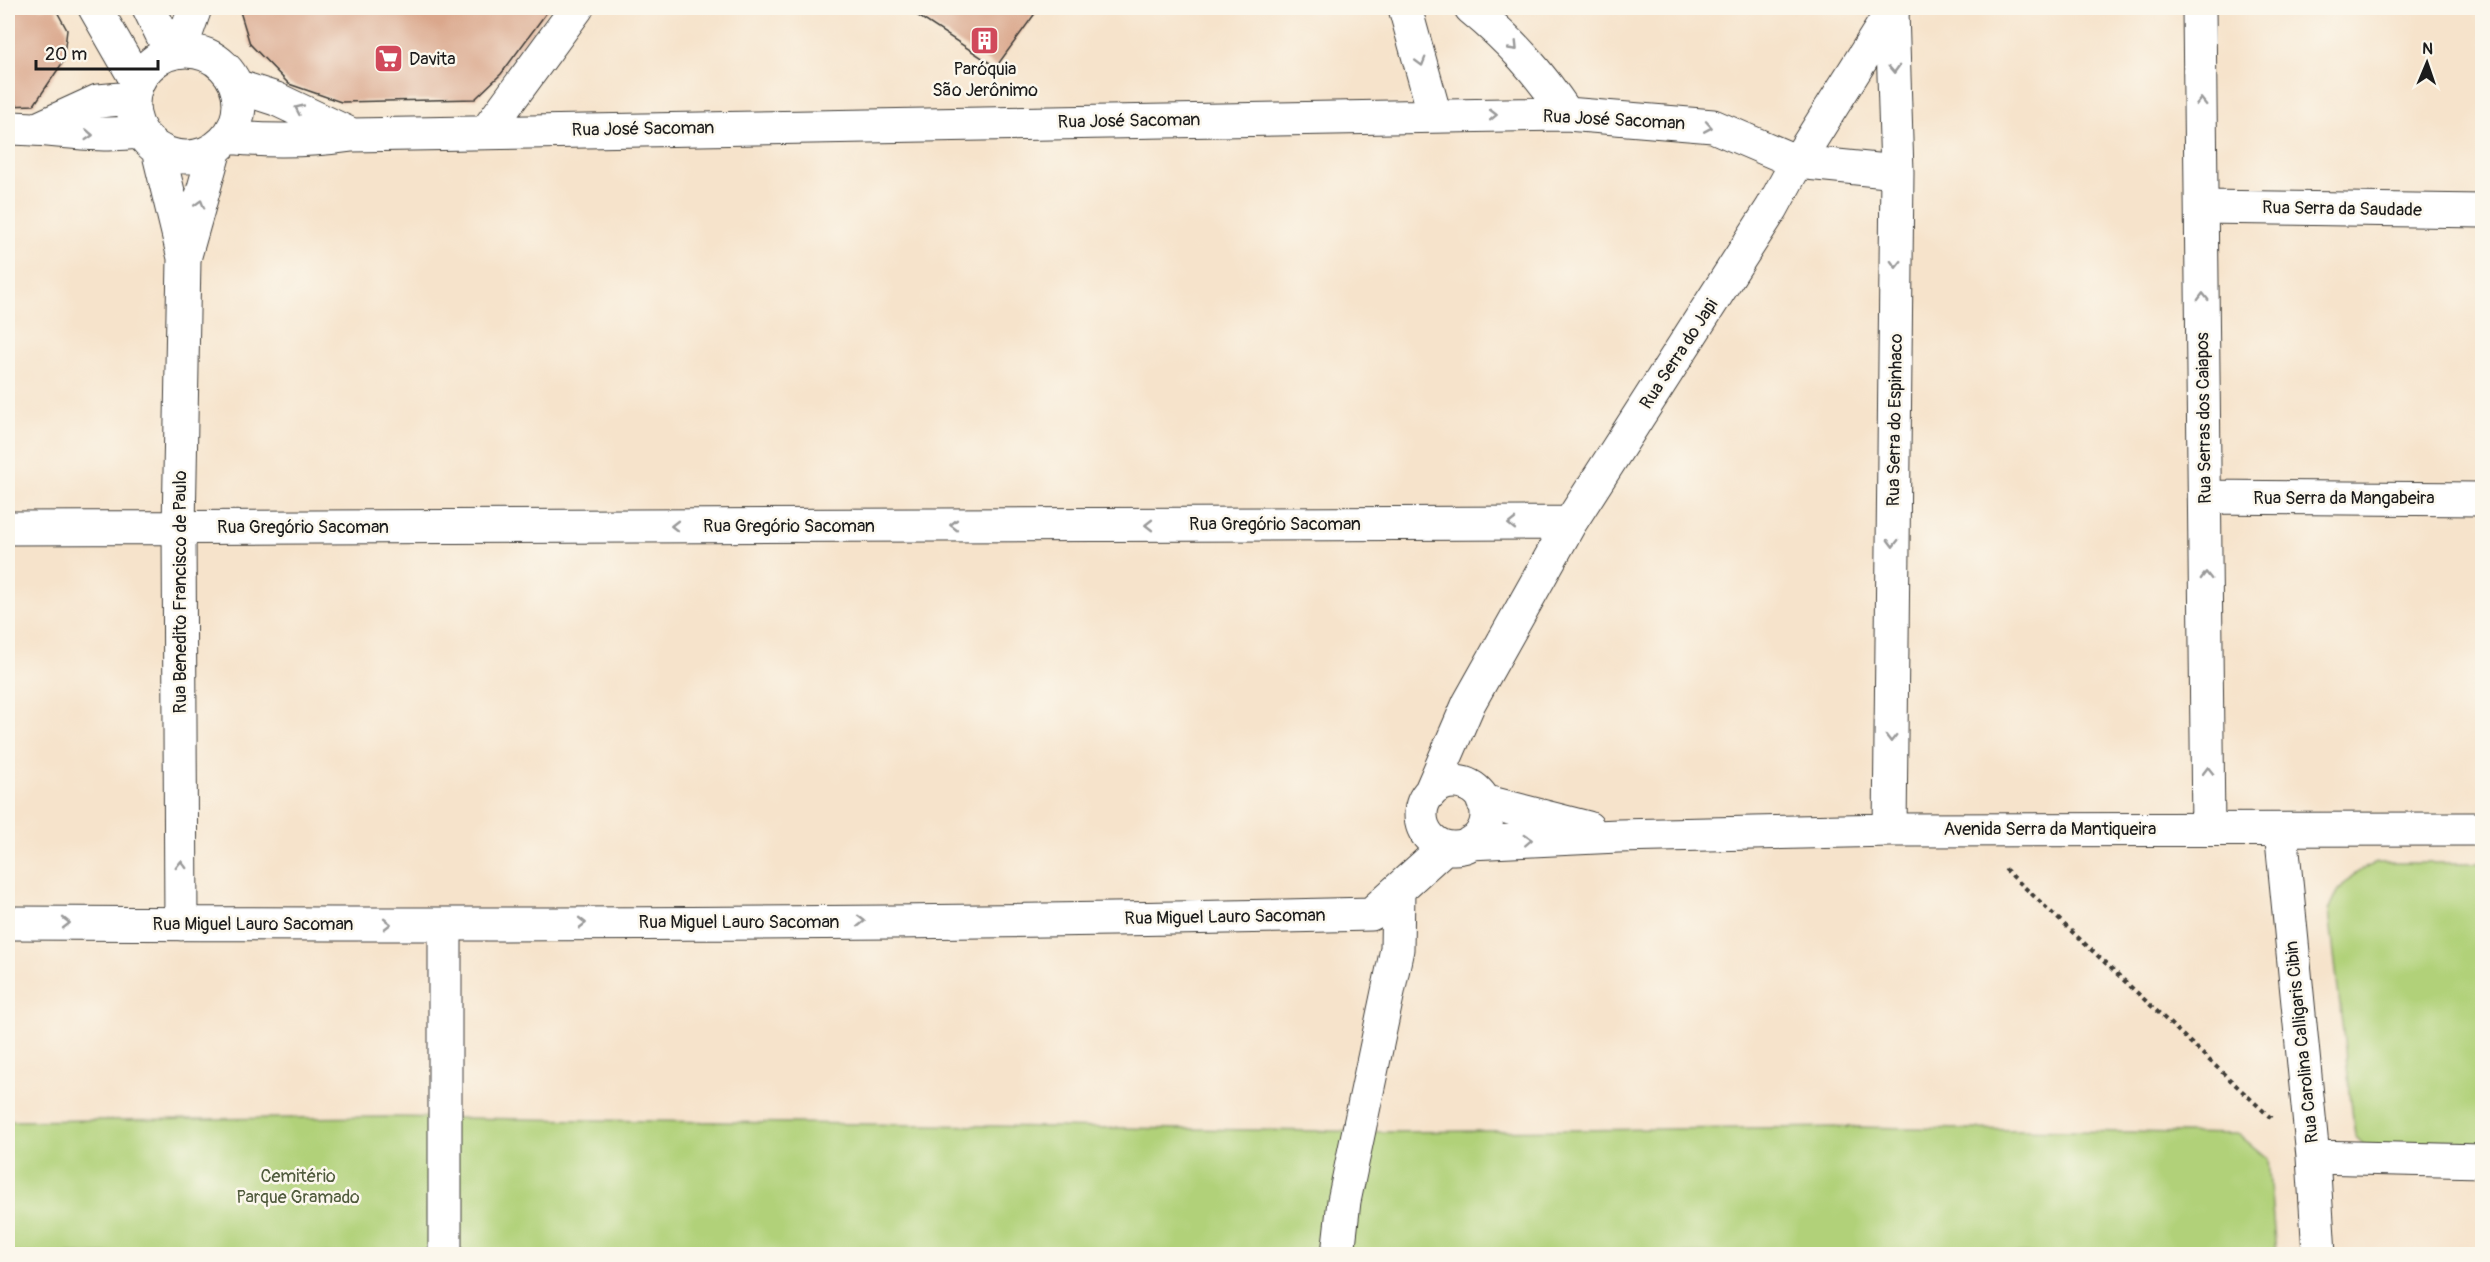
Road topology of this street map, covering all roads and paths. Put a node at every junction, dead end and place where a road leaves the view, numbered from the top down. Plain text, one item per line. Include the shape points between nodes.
1 (95, 8) edge
2 (149, 8) edge
3 (195, 8) edge
4 (577, 8) edge
5 (1405, 8) edge
6 (1471, 8) edge
7 (2199, 8) edge
8 (1893, 9) edge
9 (176, 52) junction
10 (236, 86) junction
11 (135, 89) junction
12 (1568, 114) junction
13 (1435, 116) junction
14 (23, 128) edge
15 (486, 132) junction
16 (352, 135) junction
17 (149, 141) junction
18 (222, 143) junction
19 (1797, 162) junction
20 (1897, 172) junction
21 (2202, 207) junction
22 (2482, 211) edge
23 (184, 259) junction
24 (2205, 497) junction
25 (2482, 500) edge
26 (1570, 523) junction
27 (8, 528) edge
28 (178, 528) junction
29 (1469, 703) junction
30 (1430, 793) junction
31 (1478, 795) junction
32 (1963, 829) junction
33 (2208, 829) junction
34 (2482, 829) edge
35 (1890, 830) junction
36 (2281, 830) junction
37 (1618, 836) junction
38 (1457, 845) junction
39 (1398, 891) junction
40 (8, 923) edge
41 (181, 924) junction
42 (445, 924) junction
43 (2313, 1157) junction
44 (2482, 1161) edge
45 (445, 1254) edge
46 (1338, 1254) edge
47 (2319, 1254) edge

1 - 11 street
2 - 9 street
3 - 9 street
4 - 15 street
5 -> 13 street
6 -> 12 street via 1540,74
21 -> 7 street, Rua Serras dos Caiapos
8 - 19 street, Rua Serra do Japi
8 -> 20 street, Rua Serra do Espinhaco
9 - 10 street via 198,52 215,59
9 - 11 street via 146,69
16 -> 10 street, Rua José Sacoman via 276,99
10 - 18 street via 237,121
11 - 14 street
11 - 17 street via 133,116
13 -> 12 street, Rua José Sacoman
12 -> 19 street, Rua José Sacoman via 1713,126
13 - 15 street, Rua José Sacoman
14 -> 17 street
15 - 16 street, Rua José Sacoman
16 - 18 street, Rua José Sacoman via 307,141
17 - 18 street via 177,157 197,156
17 - 23 street, Rua Benedito Francisco de Paulo
23 -> 18 street, Rua Benedito Francisco de Paulo
19 - 20 street, Rua José Sacoman
19 - 26 street, Rua Serra do Japi via 1772,208
20 -> 35 street, Rua Serra do Espinhaco
21 - 22 street, Rua Serra da Saudade
24 -> 21 street, Rua Serras dos Caiapos
23 - 28 street, Rua Benedito Francisco de Paulo
24 - 25 street, Rua Serra da Mangabeira
33 -> 24 street, Rua Serras dos Caiapos
26 -> 28 street, Rua Gregório Sacoman
26 - 29 street, Rua Serra do Japi
27 - 28 street, Rua Gregório Sacoman
41 -> 28 street, Rua Benedito Francisco de Paulo
29 - 30 street, Rua Serra do Japi
29 - 31 street
30 - 31 street via 1445,783 1467,785
30 - 38 street via 1422,806 1423,827 1436,843
31 - 37 street, Avenida Serra da Mantiqueira
31 - 38 street via 1486,812 1482,832
32 - 33 street, Avenida Serra da Mantiqueira
32 - 35 street, Avenida Serra da Mantiqueira
32 - 43 path
33 - 36 street, Avenida Serra da Mantiqueira
34 - 36 street, Avenida Serra da Mantiqueira
35 - 37 street, Avenida Serra da Mantiqueira
36 - 43 street, Rua Carolina Calligaris Cibin
38 -> 37 street, Avenida Serra da Mantiqueira
38 - 39 street, Rua Miguel Lauro Sacoman
42 -> 39 street, Rua Miguel Lauro Sacoman via 1371,914
39 - 46 street via 1397,949 1351,1169
40 -> 41 street, Rua Miguel Lauro Sacoman
41 -> 42 street, Rua Miguel Lauro Sacoman
42 - 45 street
43 - 44 street
43 - 47 street, Rua Carolina Calligaris Cibin

